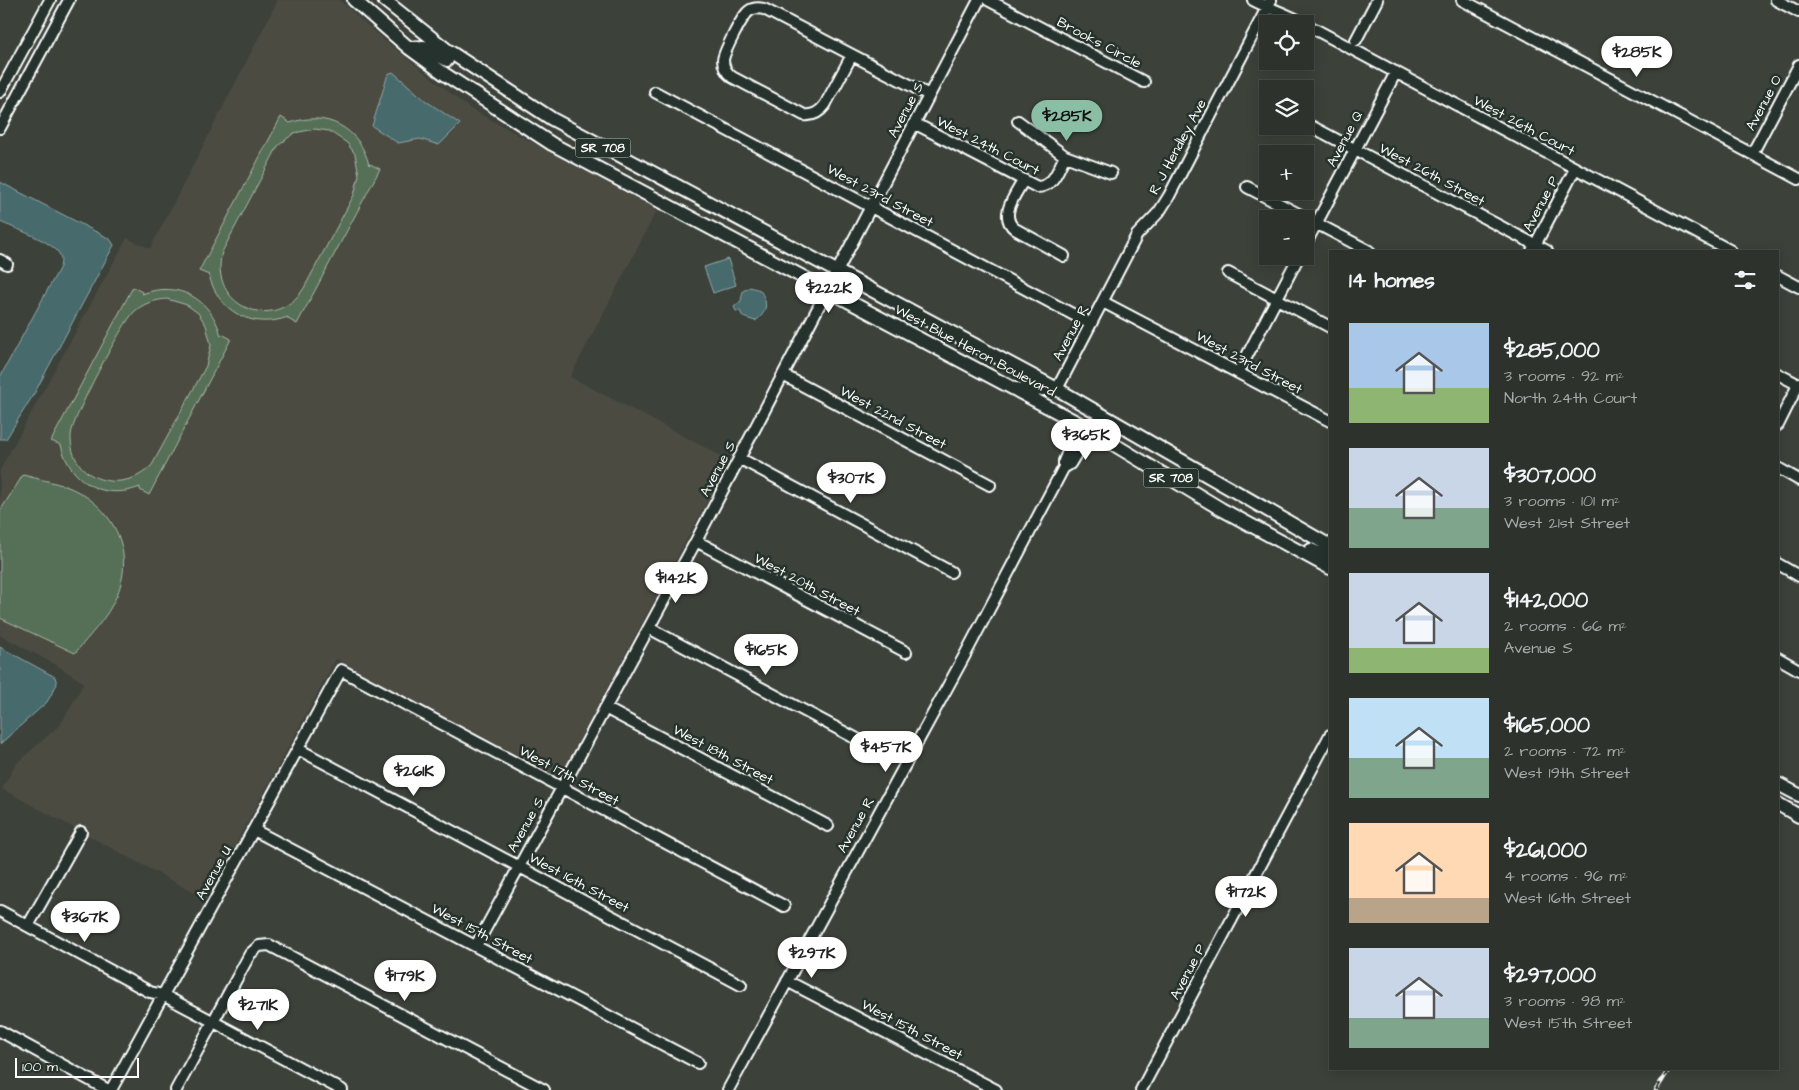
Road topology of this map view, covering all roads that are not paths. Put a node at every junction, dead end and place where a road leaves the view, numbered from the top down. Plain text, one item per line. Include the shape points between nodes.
1 (50, 0) edge
2 (69, 0) edge
3 (354, 0) edge
4 (384, 0) edge
5 (979, 0) edge
6 (988, 0) edge
7 (1253, 0) edge
8 (1377, 0) edge
9 (1462, 0) edge
10 (1776, 0) edge
11 (1269, 4) edge
12 (1799, 12) edge
13 (1278, 15) edge
14 (1288, 15) edge
15 (411, 22) junction
16 (383, 26) junction
17 (1314, 29) edge
18 (1314, 34) edge
19 (1356, 40) dead end
20 (409, 48) junction
21 (852, 55) junction
22 (1799, 64) edge
23 (1394, 74) junction
24 (1144, 82) dead end
25 (0, 92) edge
26 (655, 92) dead end
27 (929, 95) junction
28 (530, 106) junction
29 (1018, 121) dead end
30 (914, 124) junction
31 (0, 128) edge
32 (1314, 128) edge
33 (1355, 150) junction
34 (1752, 154) junction
35 (1065, 156) junction
36 (1574, 171) junction
37 (1111, 173) dead end
38 (1799, 178) edge
39 (1024, 181) junction
40 (1246, 186) dead end
41 (871, 206) junction
42 (1316, 223) junction
43 (1314, 227) edge
44 (1533, 248) edge
45 (1367, 250) edge
46 (1721, 250) edge
47 (1729, 250) edge
48 (1064, 256) dead end
49 (1294, 265) edge
50 (837, 272) junction
51 (1228, 273) dead end
52 (1779, 277) edge
53 (1779, 281) edge
54 (1799, 287) edge
55 (828, 289) junction
56 (1799, 291) edge
57 (1277, 299) junction
58 (1103, 302) junction
59 (1091, 324) junction
60 (1329, 326) edge
61 (1238, 373) junction
62 (1779, 374) edge
63 (783, 375) junction
64 (1799, 384) edge
65 (1012, 387) junction
66 (1057, 389) junction
67 (1329, 420) edge
68 (1779, 423) edge
69 (1080, 424) junction
70 (1099, 435) junction
71 (739, 458) junction
72 (1064, 467) junction
73 (1779, 469) edge
74 (1799, 480) edge
75 (990, 485) dead end
76 (696, 542) junction
77 (1329, 545) edge
78 (1298, 550) junction
79 (1329, 557) edge
80 (1779, 565) edge
81 (1329, 567) edge
82 (951, 572) dead end
83 (1799, 576) edge
84 (649, 628) junction
85 (906, 652) dead end
86 (1779, 659) edge
87 (341, 670) joint
88 (1799, 670) edge
89 (605, 708) junction
90 (1329, 736) edge
91 (872, 747) dead end
92 (298, 749) junction
93 (1779, 785) edge
94 (562, 788) junction
95 (1799, 795) edge
96 (1779, 805) edge
97 (1799, 816) edge
98 (828, 826) dead end
99 (254, 830) junction
100 (81, 832) dead end
101 (519, 867) junction
102 (784, 906) dead end
103 (0, 911) edge
104 (28, 926) junction
105 (476, 946) junction
106 (787, 981) junction
107 (741, 985) dead end
108 (163, 995) junction
109 (213, 1022) junction
110 (0, 1031) edge
111 (698, 1063) dead end
112 (109, 1090) edge
113 (176, 1090) edge
114 (342, 1090) edge
115 (544, 1090) edge
116 (728, 1090) edge
117 (996, 1090) edge
118 (1140, 1090) edge

1 - 25 street
2 - 31 street
3 - 16 main road, West Blue Heron Boulevard / SR 708
4 - 15 main road, West Blue Heron Boulevard / SR 708
5 - 27 street, Avenue S
6 - 24 street, Brooks Circle
7 - 11 street, West 26th Court
8 - 19 street
9 - 34 street
10 - 12 street
11 - 13 street, West 26th Court via 1272,12
11 - 14 street, West 26th Court
11 - 58 street, R J Hendley Ave via 1169,196 1137,235
15 - 16 main road
15 - 28 main road, West Blue Heron Boulevard / SR 708 via 484,77
16 - 20 main road, West Blue Heron Boulevard / SR 708
17 - 23 street, West 26th Court
18 - 23 street, West 26th Court
20 - 28 main road via 430,49 502,99 521,108
20 - 55 main road, West Blue Heron Boulevard / SR 708 via 552,144
21 - 21 street via 821,110 804,115 732,77 723,62 745,16 752,10 768,10
21 - 27 street
22 - 34 street, Avenue O
23 - 33 street, Avenue Q
23 - 36 street, West 26th Court
26 - 41 street, West 23rd Street
27 - 30 street, Avenue S
28 - 50 main road, West Blue Heron Boulevard / SR 708
29 - 35 street
30 - 39 street, West 24th Court
30 - 41 street, Avenue S
32 - 33 street, West 26th Street
33 - 42 street, Avenue Q
33 - 44 street, West 26th Street
34 - 38 street
35 - 37 street
35 - 39 street, West 24th Court via 1052,181 1046,185 1037,187
36 - 44 street, Avenue P
36 - 46 street, West 26th Court
36 - 47 street, West 26th Court
39 - 48 street via 1008,210 1009,223
40 - 42 street
41 - 50 street, Avenue S
41 - 59 street, West 23rd Street
42 - 43 street, Avenue Q
42 - 45 street
49 - 57 street
50 - 55 street, Avenue S
50 - 66 main road, West Blue Heron Boulevard / SR 708
51 - 57 street
52 - 54 street
53 - 56 street
55 - 63 street, Avenue S
55 - 65 main road, West Blue Heron Boulevard / SR 708
57 - 60 street
57 - 61 street
58 - 59 street, Avenue R
58 - 61 street, West 23rd Street
59 - 66 street, Avenue R
61 - 67 street, West 23rd Street
62 - 64 street
63 - 71 street, Avenue S
63 - 75 street, West 22nd Street
64 - 68 street
65 - 66 street via 1031,391
65 - 69 main road, West Blue Heron Boulevard / SR 708
66 - 77 main road, West Blue Heron Boulevard / SR 708
69 - 70 main road, West Blue Heron Boulevard / SR 708
69 - 72 street, Avenue R
70 - 72 street, Avenue R via 1082,444 1070,464
70 - 78 main road, West Blue Heron Boulevard / SR 708 via 1221,509
71 - 76 street, Avenue S
71 - 82 street
72 - 106 street, Avenue R
73 - 74 street
76 - 84 street, Avenue S
76 - 85 street, West 20th Street
78 - 79 main road via 1315,550
78 - 81 main road, West Blue Heron Boulevard / SR 708
80 - 83 street
84 - 89 street, Avenue S
84 - 91 street
86 - 88 street
87 - 92 street, Avenue U
87 - 94 street, West 17th Street
89 - 94 street, Avenue S
89 - 98 street, West 18th Street
90 - 118 street, Avenue P
92 - 99 street, Avenue U
92 - 101 street, West 16th Street
93 - 95 main road
94 - 101 street, Avenue S
94 - 102 street, West 17th Street
96 - 97 main road
99 - 105 street, West 15th Street
99 - 108 street, Avenue U
100 - 104 street
101 - 105 street, Avenue S
101 - 107 street, West 16th Street
103 - 104 street
104 - 108 street via 150,992
105 - 111 street, West 15th Street
106 - 116 street, Avenue R
106 - 117 street, West 15th Street
108 - 109 street
108 - 112 street, Avenue U
109 - 113 street
109 - 114 street
109 - 115 street via 250,954 259,946 275,947
110 - 112 street

